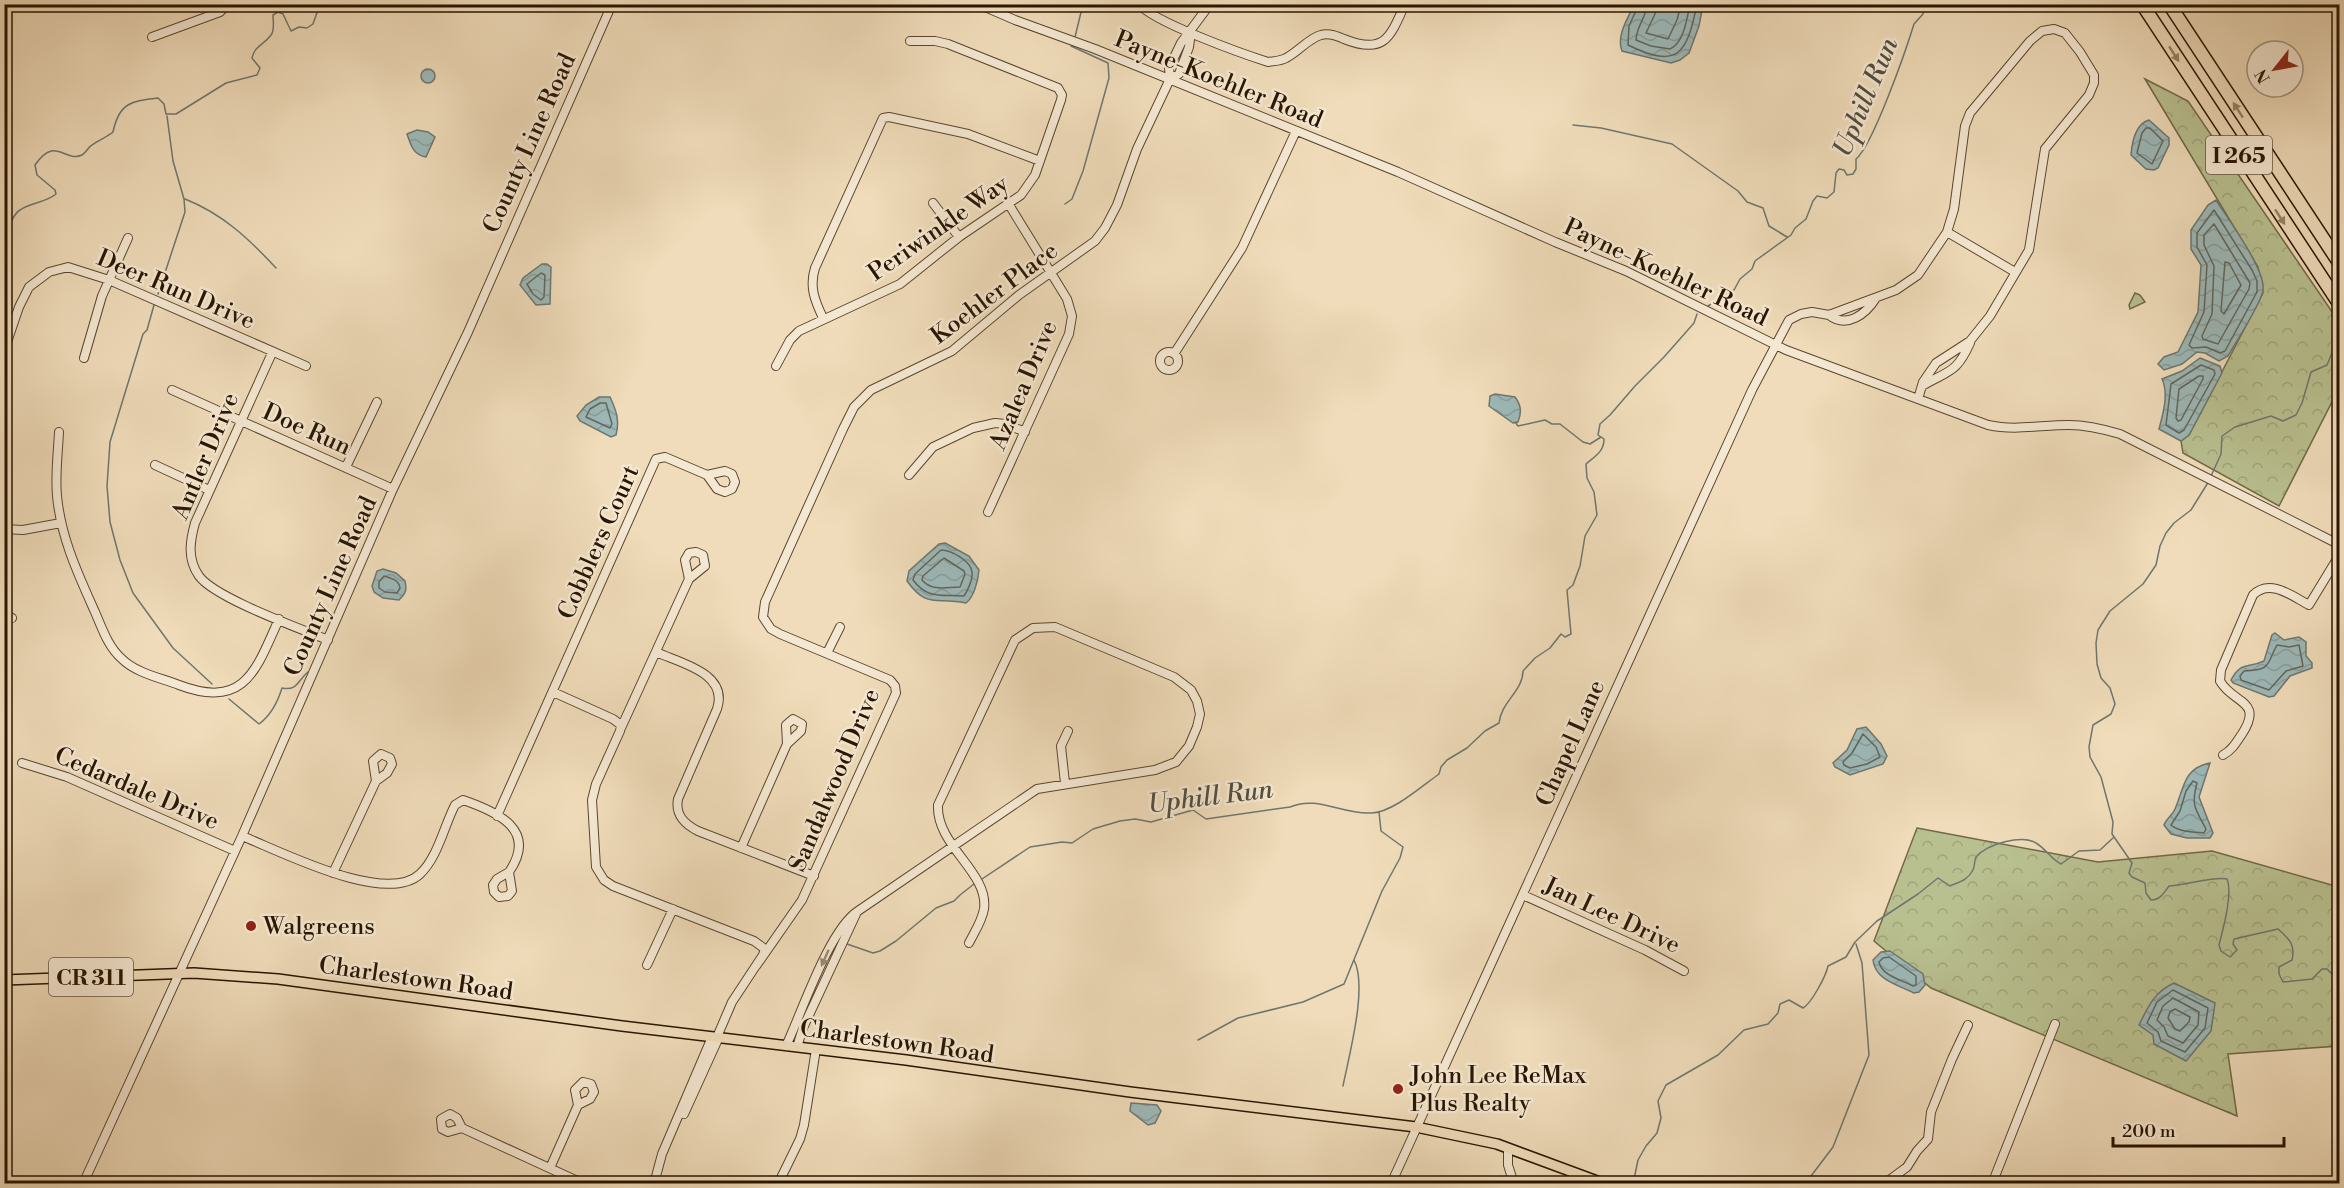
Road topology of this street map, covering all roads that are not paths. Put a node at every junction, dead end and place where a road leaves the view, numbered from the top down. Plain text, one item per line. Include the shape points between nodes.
1 (228, 4) edge
2 (612, 4) edge
3 (978, 4) edge
4 (1139, 4) edge
5 (1210, 4) edge
6 (1405, 4) edge
7 (2142, 4) edge
8 (2169, 4) edge
9 (1191, 32) junction
10 (152, 37) dead end
11 (910, 41) dead end
12 (1170, 79) junction
13 (1296, 131) junction
14 (1040, 161) junction
15 (933, 202) dead end
16 (1008, 203) junction
17 (1947, 232) junction
18 (959, 237) junction
19 (128, 238) dead end
20 (2340, 264) edge
21 (2015, 272) junction
22 (1051, 273) junction
23 (109, 280) junction
24 (2339, 305) edge
25 (823, 318) junction
26 (1970, 341) junction
27 (1776, 345) junction
28 (4, 351) edge
29 (272, 352) junction
30 (1174, 354) dead end
31 (84, 358) dead end
32 (306, 366) dead end
33 (776, 366) dead end
34 (1922, 386) junction
35 (172, 390) dead end
36 (1918, 399) junction
37 (377, 402) dead end
38 (240, 421) junction
39 (59, 432) dead end
40 (1025, 432) junction
41 (156, 465) dead end
42 (346, 467) junction
43 (707, 475) dead end
44 (909, 475) dead end
45 (393, 489) junction
46 (209, 490) junction
47 (808, 506) joint
48 (988, 512) dead end
49 (61, 523) junction
50 (4, 529) edge
51 (2340, 545) edge
52 (2340, 554) edge
53 (688, 579) dead end
54 (279, 619) junction
55 (840, 627) dead end
56 (328, 640) junction
57 (656, 652) junction
58 (827, 653) junction
59 (553, 692) junction
60 (621, 728) junction
61 (1068, 732) dead end
62 (787, 744) dead end
63 (2223, 755) dead end
64 (22, 763) dead end
65 (376, 781) dead end
66 (1065, 783) junction
67 (497, 816) junction
68 (242, 836) junction
69 (952, 846) junction
70 (741, 848) junction
71 (235, 851) junction
72 (509, 872) dead end
73 (333, 873) junction
74 (814, 876) junction
75 (1523, 895) junction
76 (673, 909) junction
77 (969, 944) dead end
78 (647, 965) dead end
79 (756, 966) junction
80 (1684, 971) dead end
81 (177, 975) junction
82 (4, 980) edge
83 (1968, 1024) dead end
84 (2055, 1024) dead end
85 (716, 1037) junction
86 (792, 1046) junction
87 (816, 1049) junction
88 (578, 1105) dead end
89 (1416, 1127) junction
90 (462, 1128) dead end
91 (1508, 1148) junction
92 (550, 1168) junction
93 (82, 1184) edge
94 (584, 1184) edge
95 (654, 1184) edge
96 (778, 1184) edge
97 (1391, 1184) edge
98 (1514, 1184) edge
99 (1605, 1184) edge
100 (1884, 1184) edge
101 (1992, 1184) edge

1 - 10 street via 220,12
2 - 45 street, County Line Road via 468,332
3 - 12 street, Payne-Koehler Road
4 - 9 street
5 - 9 street, Koehler Place
6 - 9 street via 1383,42 1371,47 1320,35 1284,60 1268,62
7 -> 24 highway, I 265
20 -> 8 highway, I 265
9 - 12 street, Koehler Place via 1180,43 1169,68
11 - 14 street, Periwinkle Way via 948,44 1058,88 1061,100
12 - 13 street, Payne-Koehler Road
12 - 22 street, Koehler Place via 1105,228 1089,246
13 - 27 street, Payne-Koehler Road via 1626,271
13 - 30 street via 1242,248
14 - 16 street, Periwinkle Way via 1026,189
14 - 25 street via 968,134 883,118 813,275 813,293
15 - 18 street
16 - 18 street, Periwinkle Way
16 - 22 street, Azalea Drive
17 - 21 street
17 - 21 street via 1970,113 2042,30 2065,33 2090,67 2094,83 2089,95 2045,149 2029,250
17 - 27 street, Chapel Lane via 1918,275 1896,290 1829,315 1802,314 1789,320
18 - 25 street, Periwinkle Way via 900,284
19 - 23 street
21 - 26 street via 1990,316
22 - 40 street, Azalea Drive via 1070,304 1072,322
22 - 47 street, Koehler Place via 952,351 865,395 850,414
23 - 28 street, Deer Run Drive via 68,267 37,279 22,300
23 - 29 street, Deer Run Drive
23 - 31 street
25 - 33 street, Periwinkle Way via 794,335
26 - 34 street via 1936,363
26 - 34 street via 1954,369
27 - 36 street, Payne-Koehler Road
27 - 75 street, Chapel Lane
29 - 32 street, Deer Run Drive
29 - 38 street, Antler Drive
34 - 36 street
35 - 38 street, Doe Run
36 - 51 street, Payne-Koehler Road via 1998,427 2076,425 2109,430
37 - 42 street
38 - 42 street, Doe Run
38 - 46 street, Antler Drive
39 - 49 street via 57,495
40 - 44 street via 995,423 973,428 933,447
40 - 48 street, Azalea Drive
41 - 46 street
42 - 45 street, Doe Run
43 - 59 street, Cobblers Court via 665,457 656,459
45 - 56 street, County Line Road
46 - 54 street, Antler Drive via 190,541 198,574 214,591
47 - 58 street, Sandalwood Drive via 765,602 763,617 771,629
49 - 50 street
49 - 54 street via 74,567 106,637 131,666 202,693 221,693 254,672
52 - 63 street via 2309,605 2267,587 2253,596 2221,670 2220,681 2243,700 2250,711 2249,724
53 - 57 street
54 - 56 street, Antler Drive
55 - 58 street
56 - 68 street, County Line Road
57 - 60 street
57 - 70 street via 709,677 719,694 717,709 678,799 679,816 698,831
58 - 74 street, Sandalwood Drive via 890,680 896,689
59 - 60 street via 617,722
59 - 67 street
60 - 76 street via 593,794 596,867 608,884
61 - 66 street via 1060,746
62 - 70 street
64 - 71 street, Cedardale Drive via 67,777
65 - 73 street
66 - 69 street via 1030,793
66 - 69 street via 1170,765 1189,746 1199,720 1199,707 1191,690 1174,677 1071,633 1040,626 1020,635 1010,646 940,798 940,825
67 - 72 street via 511,824 519,837
67 - 73 street via 467,801 457,802 426,867 406,883 378,884
68 - 71 street, County Line Road
68 - 73 street
69 - 77 street via 983,895 982,916
69 - 86 street via 845,923 832,942
70 - 74 street
71 - 81 street, County Line Road
74 - 79 street, Sandalwood Drive via 799,906
75 - 80 street, Jan Lee Drive
75 - 89 street, Chapel Lane
76 - 78 street
76 - 79 street via 762,945 765,951
79 - 85 street, Sandalwood Drive via 732,1002
81 - 82 main road, CR 311
81 - 85 main road, Charlestown Road via 214,973 278,979
81 - 93 street, County Line Road
83 - 100 street via 1931,1112 1928,1139 1907,1167
84 - 101 street
85 - 86 main road, Charlestown Road
85 - 95 street, Sandalwood Drive via 659,1161
86 - 87 main road, Charlestown Road
87 - 89 main road, Charlestown Road
87 - 96 street via 804,1125
88 - 92 street
89 - 91 main road, Charlestown Road
89 - 97 street, Chapel Lane
90 - 92 street
91 - 98 street
91 - 99 main road, Charlestown Road
92 - 94 street

